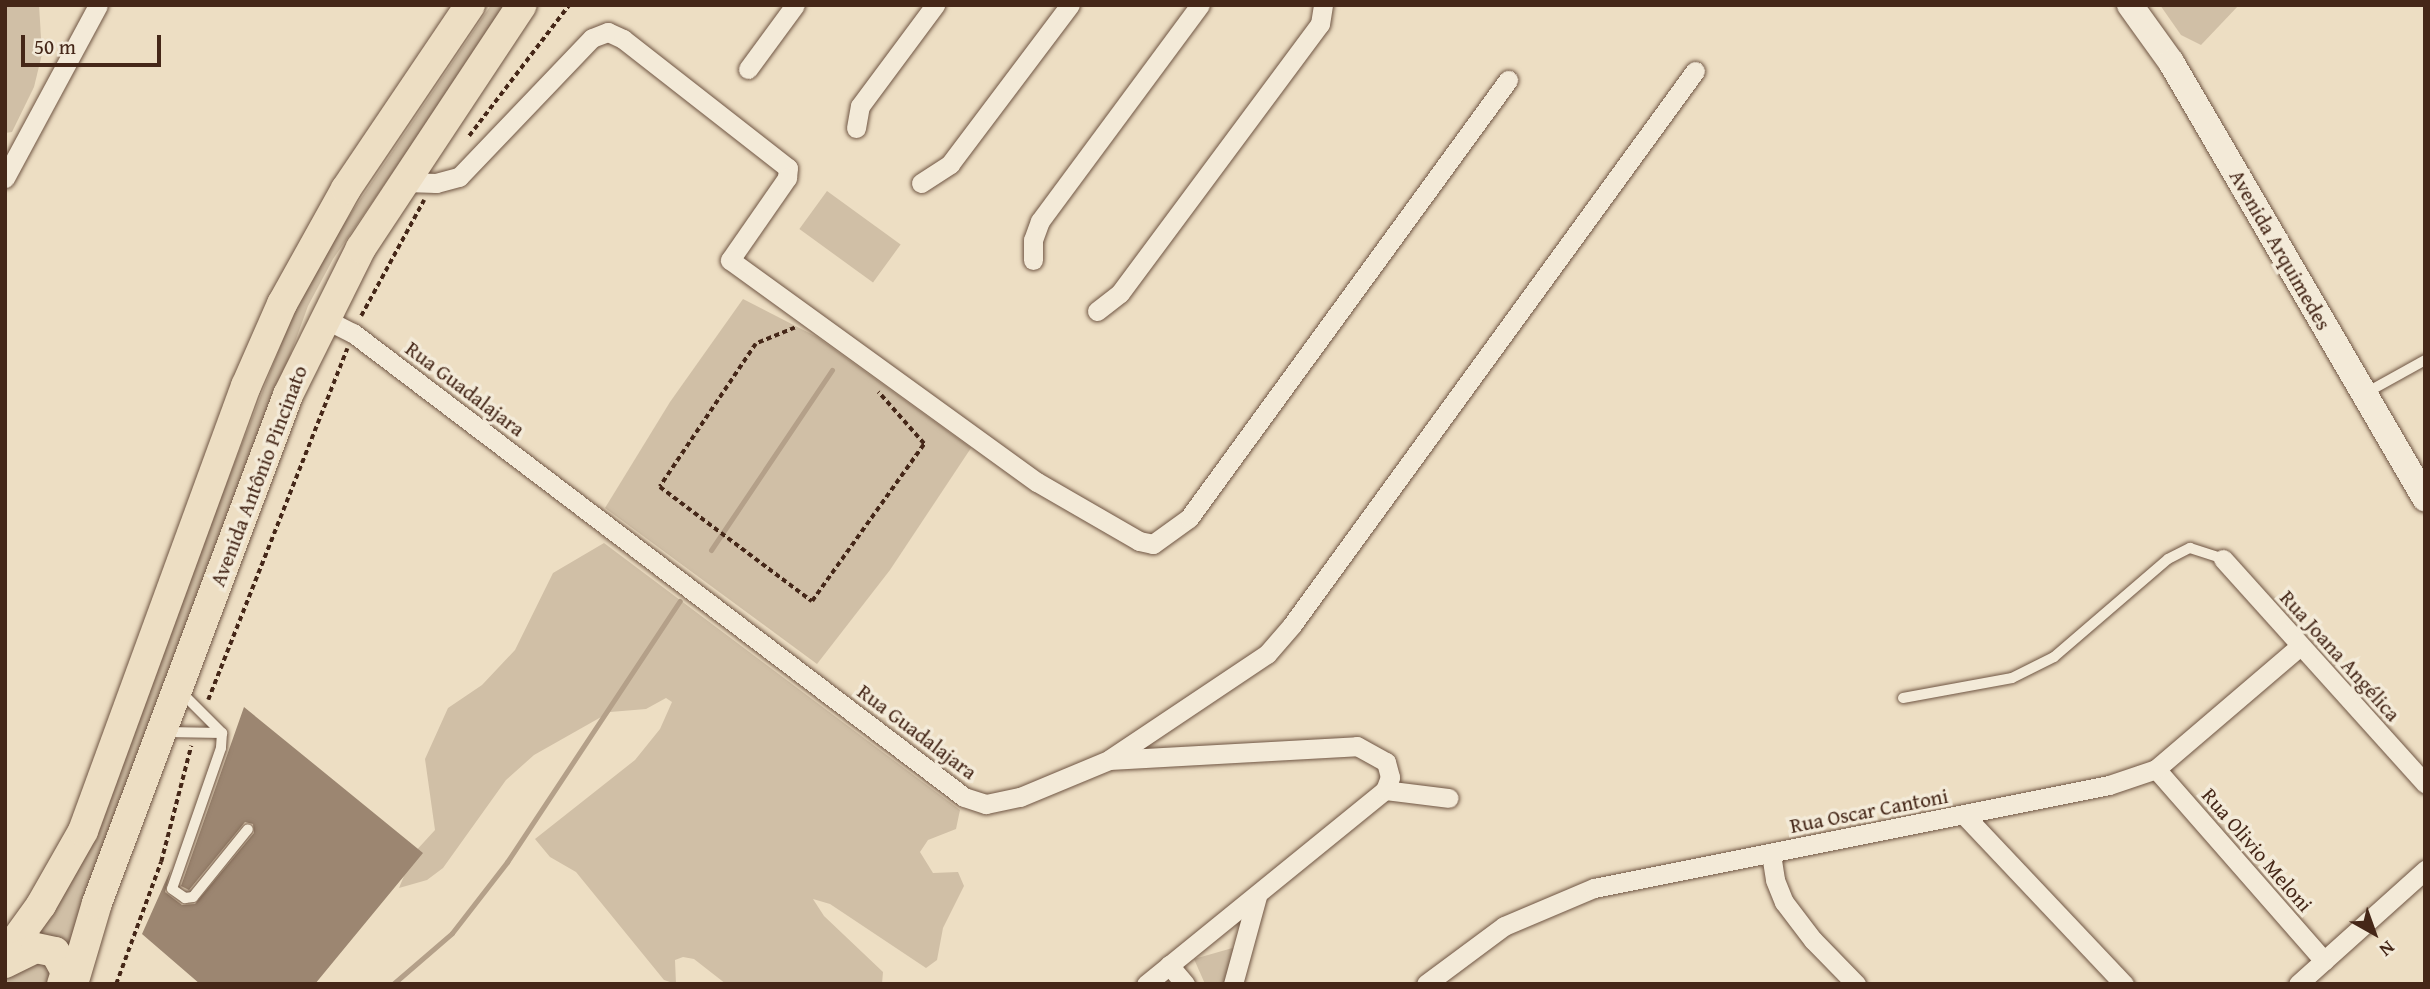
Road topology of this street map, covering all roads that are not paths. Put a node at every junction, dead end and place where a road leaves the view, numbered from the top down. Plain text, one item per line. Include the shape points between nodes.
1 (99, 5) edge
2 (470, 5) edge
3 (522, 5) edge
4 (795, 5) edge
5 (935, 5) edge
6 (1070, 5) edge
7 (1200, 5) edge
8 (1323, 5) edge
9 (2130, 5) edge
10 (748, 69) dead end
11 (1695, 71) dead end
12 (1508, 80) dead end
13 (856, 128) dead end
14 (5, 178) edge
15 (405, 182) junction
16 (921, 183) dead end
17 (1033, 260) dead end
18 (1097, 312) dead end
19 (323, 318) junction
20 (2425, 360) edge
21 (2364, 394) junction
22 (2425, 498) edge
23 (2223, 559) joint
24 (2300, 646) junction
25 (179, 690) junction
26 (1903, 698) dead end
27 (164, 732) junction
28 (222, 733) junction
29 (1109, 760) junction
30 (2156, 769) junction
31 (2425, 783) edge
32 (1385, 790) junction
33 (1449, 798) dead end
34 (1965, 815) junction
35 (247, 829) dead end
36 (1771, 854) junction
37 (2425, 870) edge
38 (1257, 896) junction
39 (5, 956) edge
40 (2324, 961) junction
41 (5, 963) edge
42 (1169, 965) junction
43 (62, 984) edge
44 (73, 984) edge
45 (1146, 984) edge
46 (1185, 984) edge
47 (1233, 984) edge
48 (1426, 984) edge
49 (1856, 984) edge
50 (2124, 984) edge
51 (2298, 984) edge

1 - 14 street
2 - 39 main road, Avenida Antônio Pincinato via 346,189 282,304 246,386 83,831 41,905
3 - 15 main road, Avenida Antônio Pincinato
4 - 10 street
5 - 13 street via 860,106
6 - 16 street via 950,164
7 - 17 street via 1040,220
8 - 18 street via 1320,24 1312,35 1121,293
9 - 21 main road, Avenida Arquimedes via 2171,62
11 - 29 street via 1268,654
12 - 15 street via 1189,518 1153,544 1118,530 1037,482 730,261 787,178 788,168 623,38 608,32 592,38 477,163 458,177 436,183
15 - 19 main road, Avenida Antônio Pincinato via 361,248
19 - 25 main road, Avenida Antônio Pincinato via 288,395
19 - 29 street, Rua Guadalajara via 353,332 964,797 986,804 1020,797
20 - 21 lane
21 - 22 main road, Avenida Arquimedes
23 - 24 street, Rua Joana Angélica
23 - 26 lane via 2190,548 2168,559 2054,657 2012,678
24 - 30 street, Rua Oscar Cantoni
24 - 31 street, Rua Joana Angélica
25 - 27 main road, Avenida Antônio Pincinato
25 - 28 lane
27 - 28 lane
27 - 44 main road, Avenida Antônio Pincinato via 97,904
28 - 35 lane via 172,888 185,898 193,897
29 - 32 street, Rua Guadalajara via 1357,746 1386,762 1390,776
30 - 34 street, Rua Oscar Cantoni via 2109,785
30 - 40 street, Rua Olivio Meloni
32 - 33 street
32 - 38 street
34 - 36 street, Rua Oscar Cantoni
34 - 50 street
36 - 48 street, Rua Oscar Cantoni via 1564,898 1504,926
36 - 49 street via 1774,880 1784,902
37 - 40 street
38 - 42 street
38 - 47 street
40 - 51 street
41 - 43 main road via 36,948 55,952 66,972
42 - 45 street
42 - 46 street

